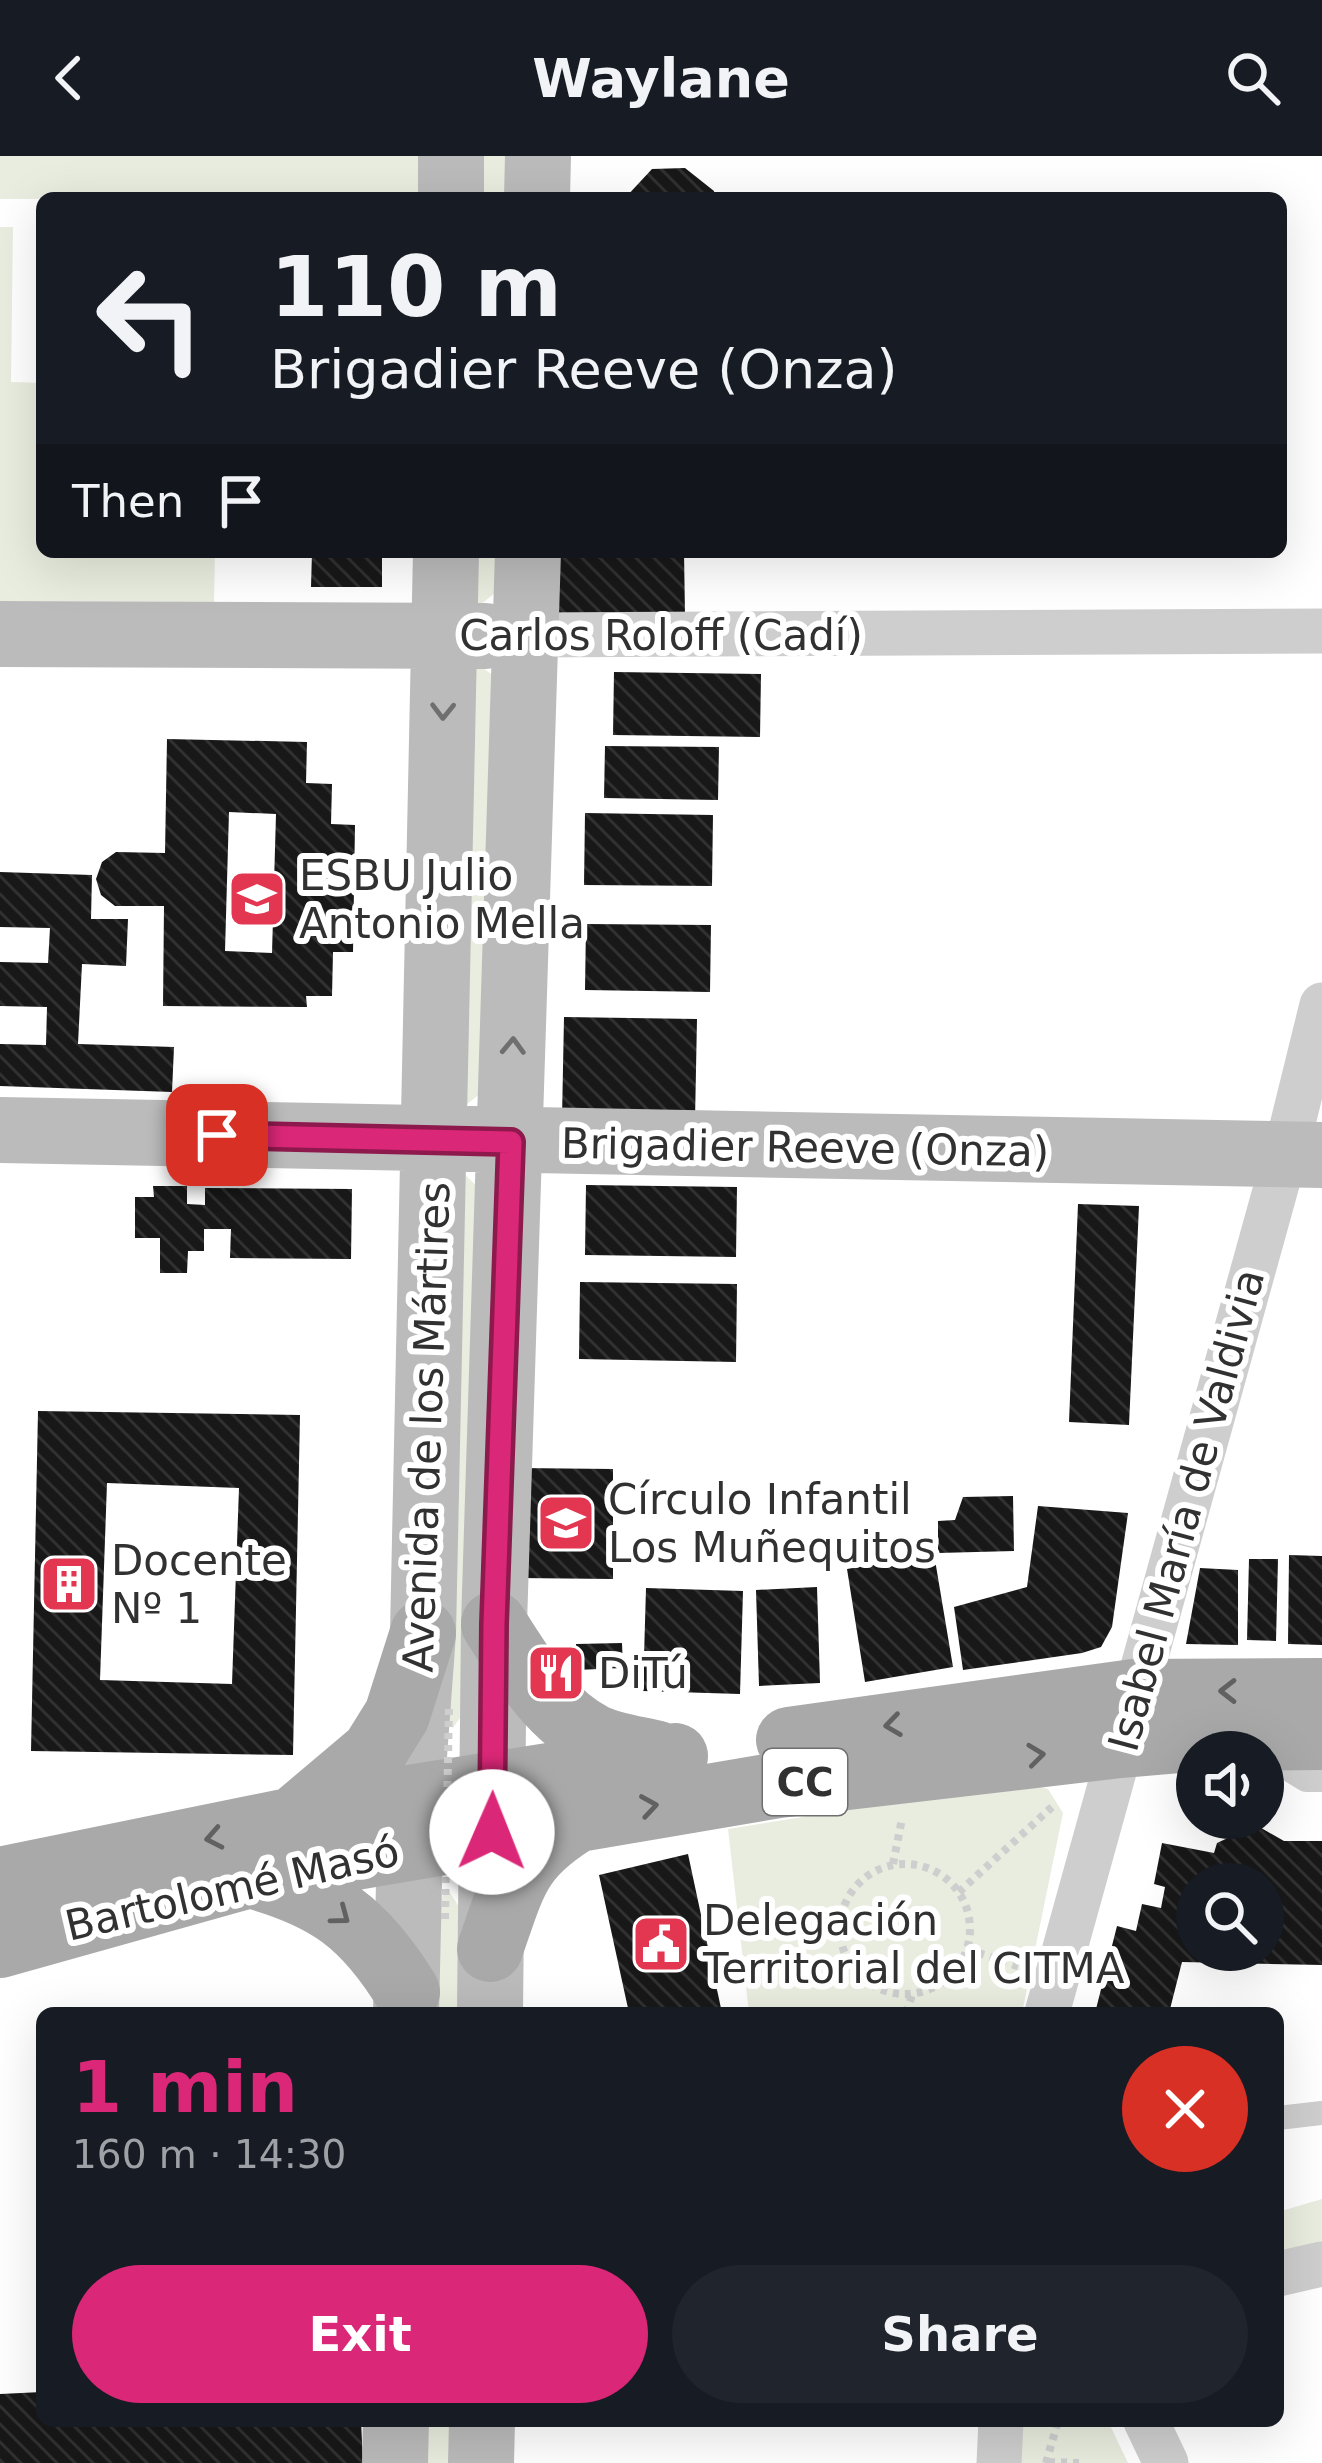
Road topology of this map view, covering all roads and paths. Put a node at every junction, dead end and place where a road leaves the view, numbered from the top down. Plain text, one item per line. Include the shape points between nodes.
1 (451, 156) edge
2 (538, 156) edge
3 (451, 192) edge
4 (537, 192) edge
5 (446, 558) edge
6 (528, 558) edge
7 (1322, 631) edge
8 (0, 634) edge
9 (526, 634) junction
10 (444, 637) junction
11 (1322, 1005) edge
12 (0, 1130) edge
13 (434, 1141) junction
14 (511, 1142) junction
15 (1303, 1155) edge
16 (494, 1624) junction
17 (423, 1633) junction
18 (1322, 1691) edge
19 (449, 1705) dead end
20 (1127, 1718) junction
21 (1181, 1731) edge
22 (1322, 1737) edge
23 (1284, 1743) edge
24 (668, 1757) junction
25 (1284, 1767) edge
26 (1322, 1780) edge
27 (1056, 1804) dead end
28 (493, 1808) junction
29 (581, 1817) junction
30 (410, 1821) junction
31 (291, 1822) junction
32 (250, 1875) junction
33 (0, 1880) edge
34 (959, 1892) junction
35 (0, 1945) edge
36 (475, 1960) edge
37 (912, 1995) junction
38 (406, 2002) edge
39 (907, 2007) edge
40 (1049, 2007) edge
41 (1322, 2113) edge
42 (1284, 2117) edge
43 (1322, 2264) edge
44 (1284, 2273) edge
45 (396, 2427) edge
46 (482, 2427) edge
47 (1001, 2427) edge
48 (1056, 2427) edge
49 (1149, 2427) edge
50 (1047, 2462) edge
51 (395, 2463) edge
52 (481, 2463) edge
53 (999, 2463) edge
54 (1080, 2463) edge
55 (1166, 2463) edge

1 - 3 main road
2 - 4 main road
5 - 10 main road, Avenida de los Mártires
6 - 9 main road, Avenida de los Mártires
7 - 9 street, Carlos Roloff (Cadí)
8 - 10 main road, Carlos Roloff (Cadí)
9 - 10 main road, Carlos Roloff (Cadí)
14 -> 9 main road, Avenida de los Mártires
10 -> 13 main road, Avenida de los Mártires
11 - 15 street, Isabel María de Valdivia
12 - 13 main road, Brigadier Reeve (Onza)
13 - 14 main road, Brigadier Reeve (Onza)
13 - 17 main road, Avenida de los Mártires
14 - 15 main road, Brigadier Reeve (Onza)
14 - 16 main road, Avenida de los Mártires
15 - 20 street, Isabel María de Valdivia
16 - 24 main road via 563,1715 595,1738
16 - 28 main road, Avenida de los Mártires
17 - 30 main road, Avenida de los Mártires
17 - 31 main road via 398,1715 374,1752
18 -> 20 main road, CC
19 - 36 path, bridge
20 - 21 main road, CC
20 -> 24 main road, CC
29 -> 20 main road, CC
20 - 40 street, Isabel María de Valdivia
22 - 23 main road, CC
24 - 28 main road, CC
25 - 26 lane
27 - 34 path
28 - 29 main road, CC
28 - 30 main road, CC
28 - 36 main road, Avenida de los Mártires
29 - 36 main road via 534,1849
30 - 31 main road, Bartolomé Masó / CC
30 - 32 main road, Bartolomé Masó / CC
30 - 38 main road, Avenida de los Mártires
31 -> 33 main road, Bartolomé Masó / CC
32 - 35 main road, Bartolomé Masó / CC
32 -> 38 main road via 298,1888 345,1916 384,1955
34 - 37 path via 968,1949 946,1981
34 - 37 path via 930,1868 893,1864 857,1884 845,1903 842,1948 852,1969 889,1994
37 - 39 path
41 - 42 lane
43 - 44 street
45 - 51 main road
46 - 52 main road
47 - 53 street
48 - 50 path
49 - 55 street
50 - 54 path

